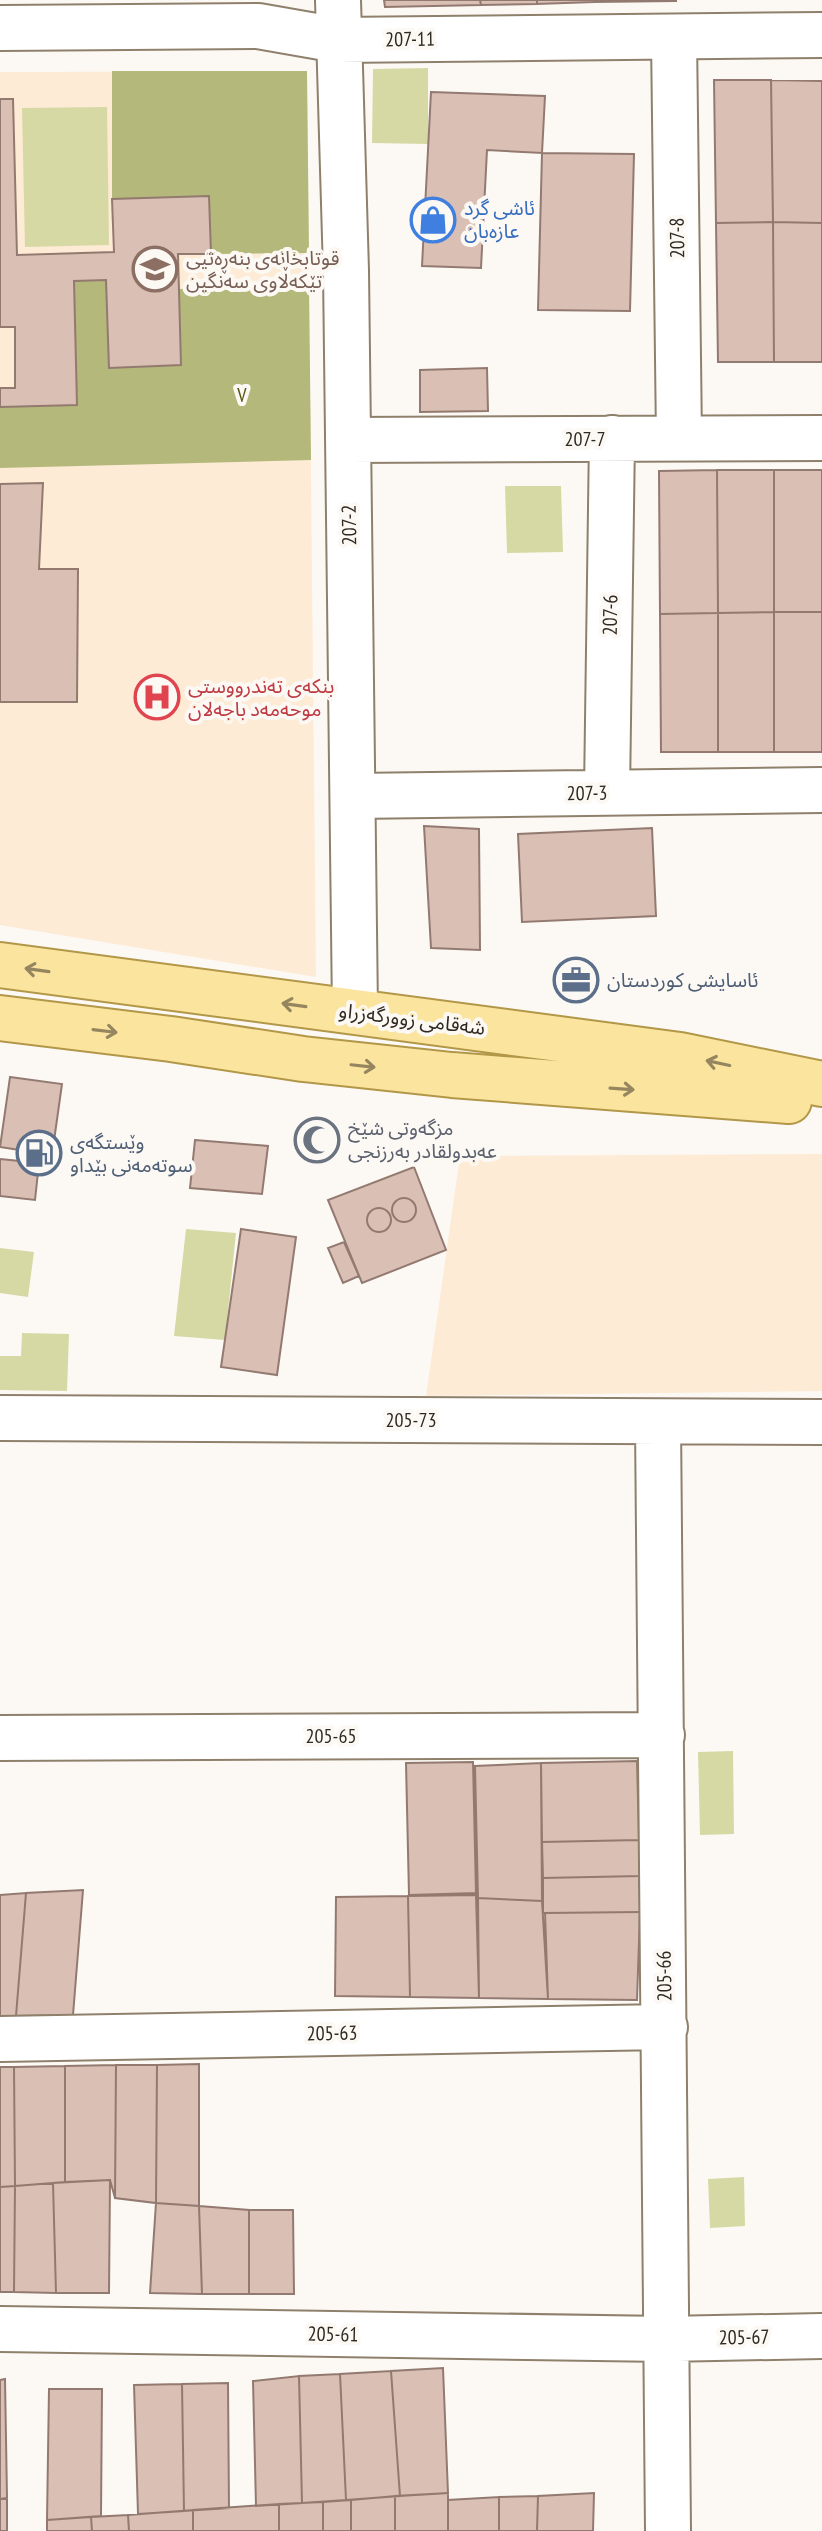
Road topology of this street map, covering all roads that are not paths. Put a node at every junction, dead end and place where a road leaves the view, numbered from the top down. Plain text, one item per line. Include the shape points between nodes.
1 (338, 20) edge
2 (0, 28) edge
3 (822, 35) edge
4 (674, 37) junction
5 (612, 438) junction
6 (679, 438) junction
7 (822, 438) edge
8 (348, 440) junction
9 (822, 790) edge
10 (607, 792) junction
11 (353, 796) junction
12 (0, 965) edge
13 (355, 1011) junction
14 (0, 1018) edge
15 (822, 1084) edge
16 (822, 1104) edge
17 (0, 1418) edge
18 (658, 1422) junction
19 (822, 1422) edge
20 (662, 1735) junction
21 (0, 1738) edge
22 (665, 2027) junction
23 (0, 2039) edge
24 (0, 2329) edge
25 (822, 2336) edge
26 (666, 2339) junction
27 (668, 2531) edge

1 - 2 street, 207-11 via 258,26
1 - 4 street, 207-11
1 - 8 street, 207-2
3 - 4 street, 207-11
4 - 6 street, 207-8
5 - 6 street, 207-7
5 - 8 street, 207-7
5 - 10 street, 207-6
6 - 7 street, 207-7
8 - 11 street, 207-2
9 - 10 street, 207-3
10 - 11 street, 207-3
11 - 13 street, 207-2
13 -> 12 main road, شەقامی زوورگەزراو
15 -> 13 main road, شەقامی زوورگەزراو via 680,1055
14 -> 16 main road via 452,1075
17 - 18 street, 205-73
18 - 19 street, 205-73
18 - 20 street, 205-66
20 - 21 street, 205-65
20 - 22 street, 205-66
22 - 23 street, 205-63
22 - 26 street, 205-66
24 - 26 street, 205-61
25 - 26 street, 205-67
26 - 27 street, 205-66

